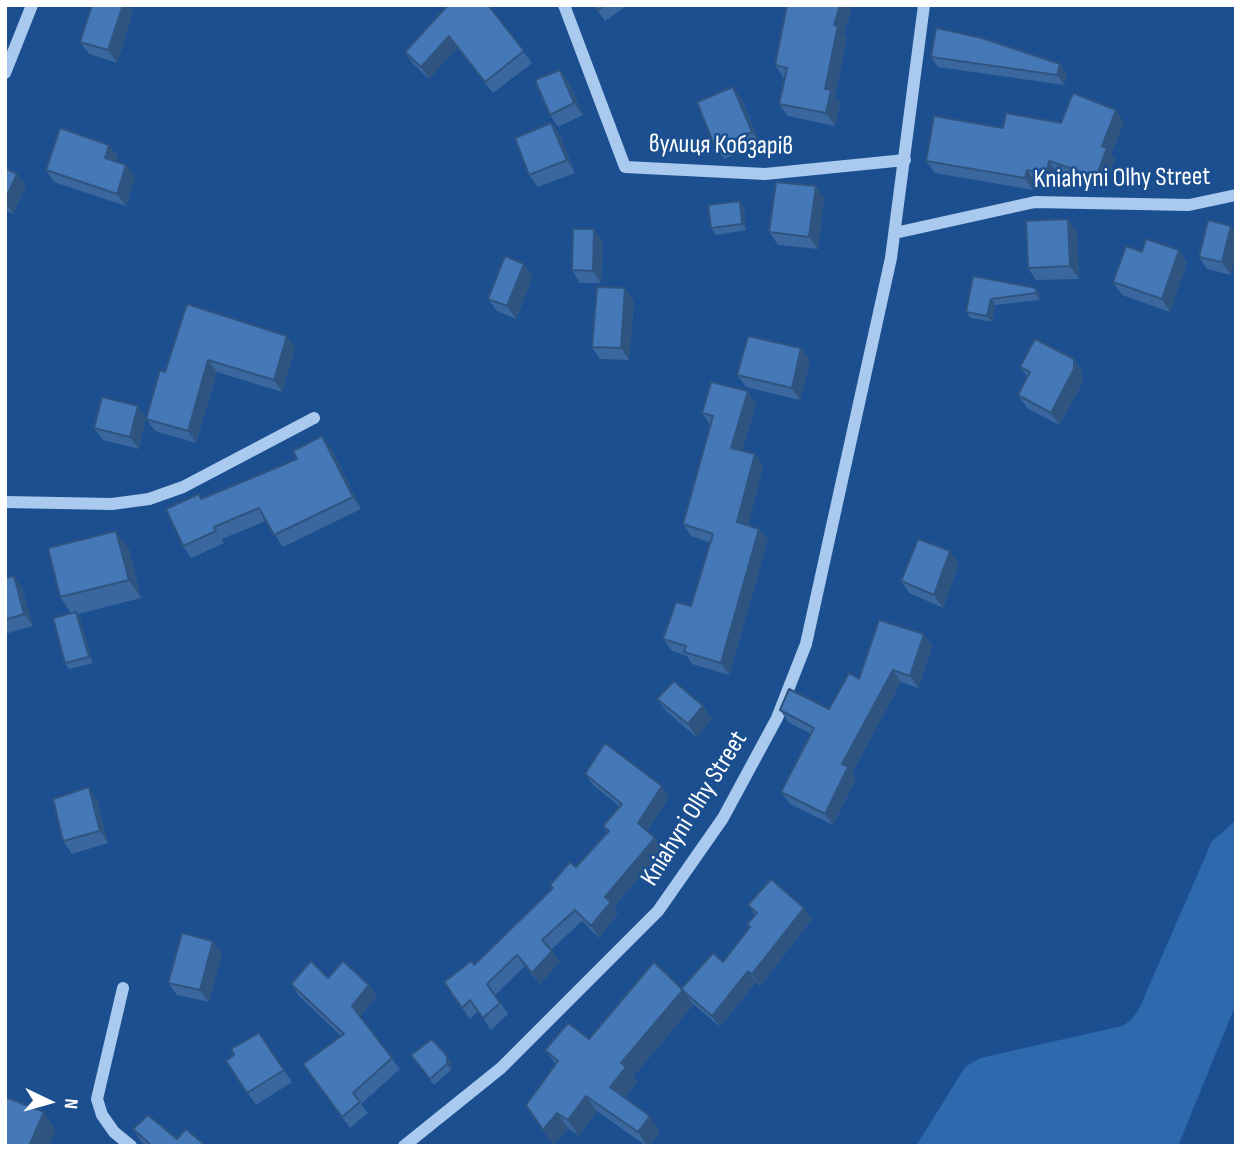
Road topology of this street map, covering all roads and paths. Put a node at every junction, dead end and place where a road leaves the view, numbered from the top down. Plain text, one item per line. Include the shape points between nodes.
1 (32, 5) edge
2 (564, 5) edge
3 (924, 5) edge
4 (5, 73) edge
5 (905, 160) junction
6 (1233, 197) edge
7 (895, 233) junction
8 (313, 418) dead end
9 (5, 502) edge
10 (123, 988) dead end
11 (131, 1146) edge
12 (404, 1146) edge

1 - 4 street
2 - 5 street via 625,167 765,174
3 - 5 street, Kniahyni Olhy Street
5 - 7 street, Kniahyni Olhy Street
6 - 7 street, Kniahyni Olhy Street via 1189,205 1035,202
7 - 12 street, Kniahyni Olhy Street via 806,644 752,767 723,818 658,911 502,1068
8 - 9 street via 183,487 149,499 112,504
10 - 11 street via 97,1098 114,1132

